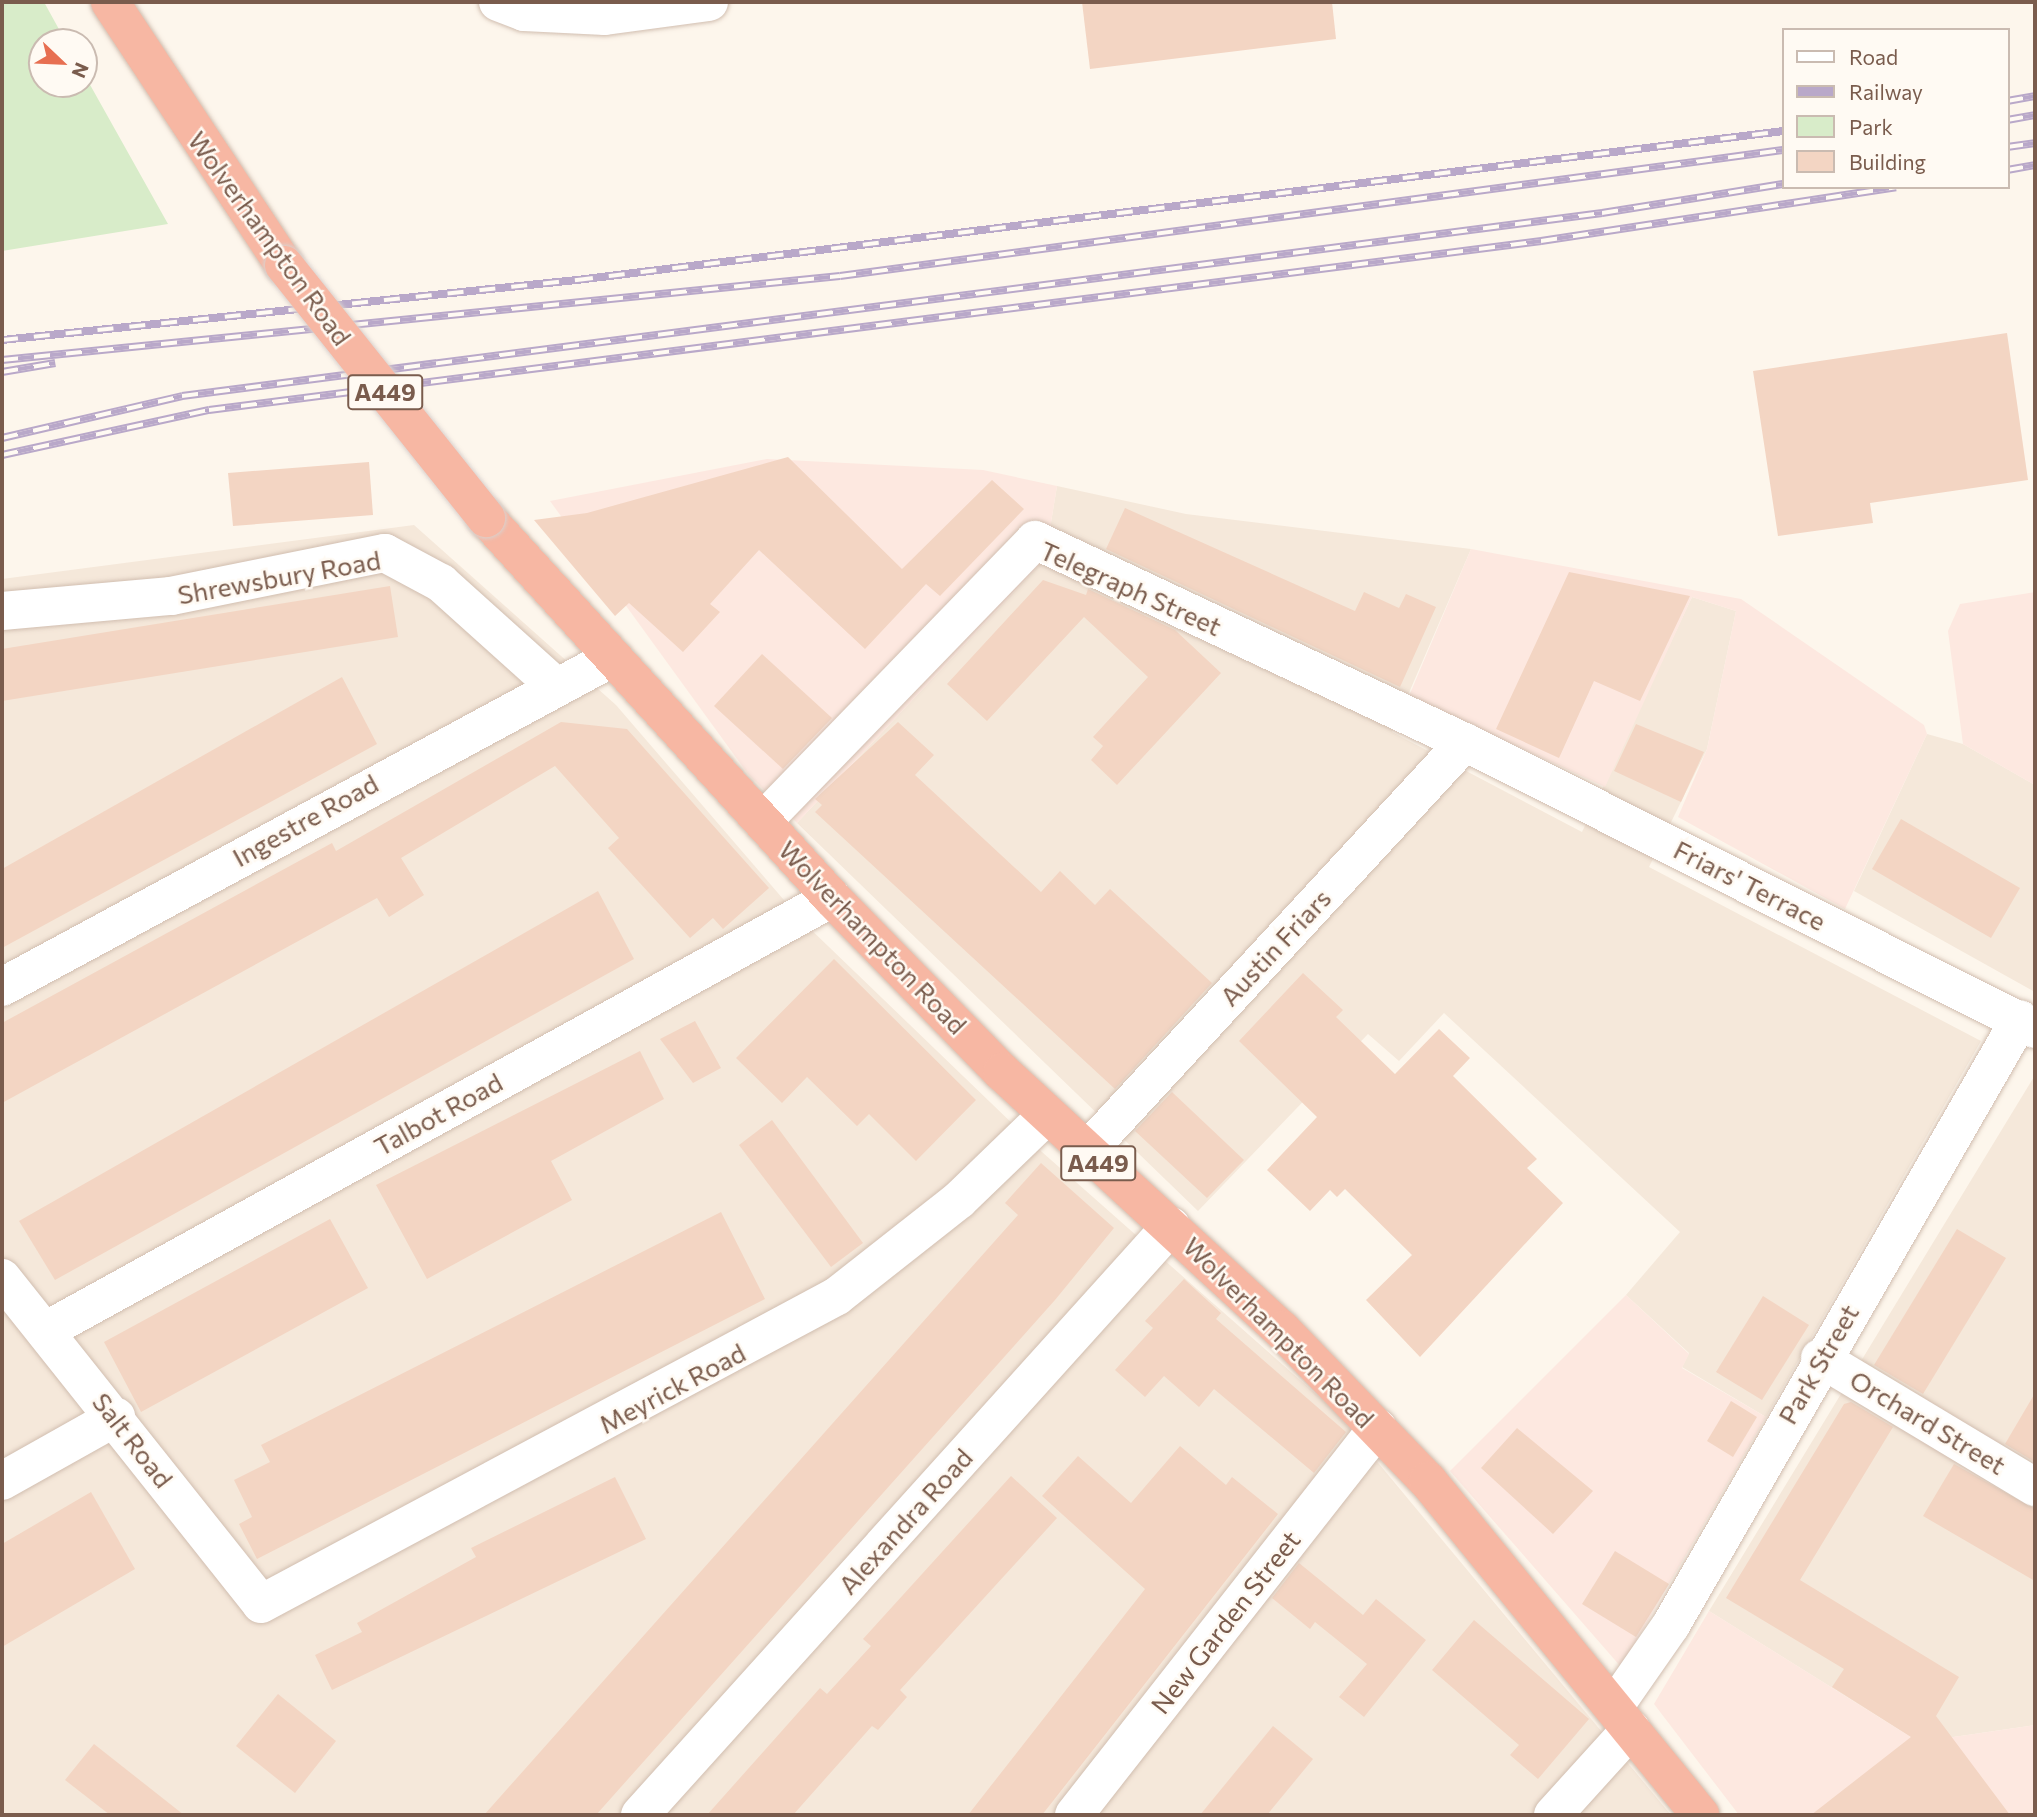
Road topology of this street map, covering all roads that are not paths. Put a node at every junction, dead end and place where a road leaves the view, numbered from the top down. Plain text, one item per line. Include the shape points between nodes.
1 (110, 2) edge
2 (498, 2) edge
3 (709, 2) edge
4 (2, 611) edge
5 (611, 658) junction
6 (553, 684) junction
7 (1465, 742) junction
8 (763, 821) junction
9 (832, 898) junction
10 (2, 987) edge
11 (2027, 1024) edge
12 (1046, 1116) junction
13 (1086, 1152) junction
14 (1171, 1226) junction
15 (2, 1278) edge
16 (45, 1331) junction
17 (1820, 1358) junction
18 (116, 1417) junction
19 (1377, 1428) junction
20 (2, 1481) edge
21 (2035, 1487) edge
22 (261, 1604) joint
23 (1623, 1718) junction
24 (639, 1815) edge
25 (1074, 1815) edge
26 (1553, 1815) edge
27 (1700, 1815) edge

1 - 5 highway, Wolverhampton Road / A449, bridge via 284,265 486,518
2 - 3 street via 524,12 605,16
4 - 6 street, Shrewsbury Road via 171,596 385,553 441,583
5 - 6 street, Ingestre Road
5 - 8 highway, Wolverhampton Road / A449
6 - 10 street, Ingestre Road
7 - 8 street, Telegraph Street via 1035,540
7 - 11 street, Friars' Terrace
7 - 13 street, Austin Friars
8 - 9 highway, Wolverhampton Road / A449
9 - 12 highway, Wolverhampton Road / A449
9 - 16 street, Talbot Road
11 - 17 street, Park Street
12 - 13 highway, Wolverhampton Road / A449
12 - 22 street, Meyrick Road via 959,1200 837,1296
13 - 14 highway, Wolverhampton Road / A449
14 - 19 highway, Wolverhampton Road / A449
14 - 24 street, Alexandra Road
15 - 16 street, Salt Road
16 - 18 street, Salt Road
17 - 21 street, Orchard Street
17 - 23 street, Park Street
18 - 20 street
18 - 22 street, Salt Road
19 - 23 highway, Wolverhampton Road / A449 via 1528,1597
19 - 25 street, New Garden Street
23 - 26 street, Park Street
23 - 27 highway, Wolverhampton Road / A449

